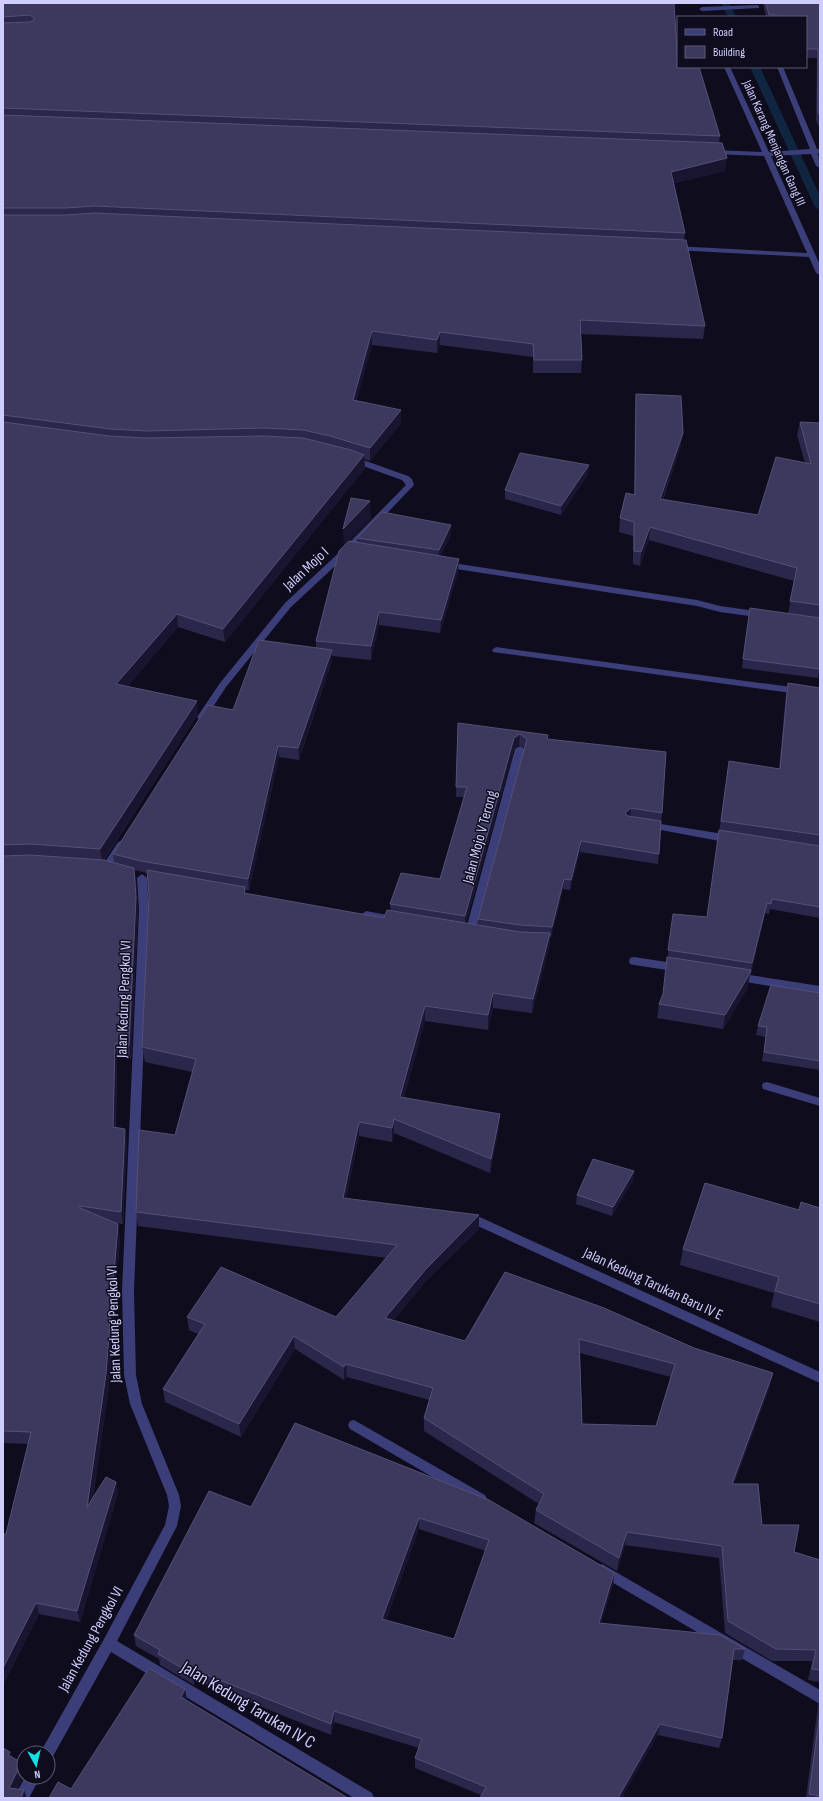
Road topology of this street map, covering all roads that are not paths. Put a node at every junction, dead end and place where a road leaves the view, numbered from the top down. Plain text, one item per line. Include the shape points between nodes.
1 (701, 6) edge
2 (757, 8) edge
3 (706, 16) edge
4 (727, 68) edge
5 (780, 68) edge
6 (814, 151) edge
7 (704, 152) edge
8 (765, 154) junction
9 (820, 166) edge
10 (666, 248) edge
11 (812, 255) junction
12 (820, 273) edge
13 (346, 456) edge
14 (440, 564) edge
15 (774, 617) edge
16 (496, 650) dead end
17 (820, 694) edge
18 (198, 724) edge
19 (520, 749) dead end
20 (636, 823) edge
21 (126, 836) edge
22 (737, 839) edge
23 (106, 869) edge
24 (142, 878) dead end
25 (353, 913) edge
26 (408, 922) edge
27 (470, 933) edge
28 (634, 961) dead end
29 (688, 969) edge
30 (727, 976) edge
31 (820, 990) edge
32 (767, 1086) dead end
33 (820, 1102) edge
34 (472, 1218) edge
35 (820, 1378) edge
36 (354, 1425) dead end
37 (491, 1505) edge
38 (594, 1565) edge
39 (109, 1643) junction
40 (820, 1697) edge
41 (52, 1745) edge
42 (28, 1785) edge
43 (21, 1798) edge
44 (367, 1798) edge

1 - 2 street
1 - 3 street
4 - 8 street, Jalan Karang Menjangan Gang III
5 - 6 street
6 - 8 street
6 - 9 street
7 - 8 street
8 - 11 street, Jalan Karang Menjangan Gang III
10 - 11 street
11 - 12 street, Jalan Karang Menjangan Gang III
13 - 18 street, Jalan Mojo I via 406,478 410,485 350,551 288,605 223,685
14 - 15 street
16 - 17 street
19 - 27 street, Jalan Mojo V Terong
20 - 22 street
21 - 23 street
24 - 39 street, Jalan Kedung Pengkol VI via 144,910 128,1291 130,1375 136,1404 173,1495 175,1506 171,1526
25 - 26 street
28 - 29 street
30 - 31 street
32 - 33 street
34 - 35 street, Jalan Kedung Tarukan Baru IV E
36 - 37 street
38 - 40 street
39 - 41 street, Jalan Kedung Pengkol VI
39 - 44 street, Jalan Kedung Tarukan IV C
42 - 43 street

